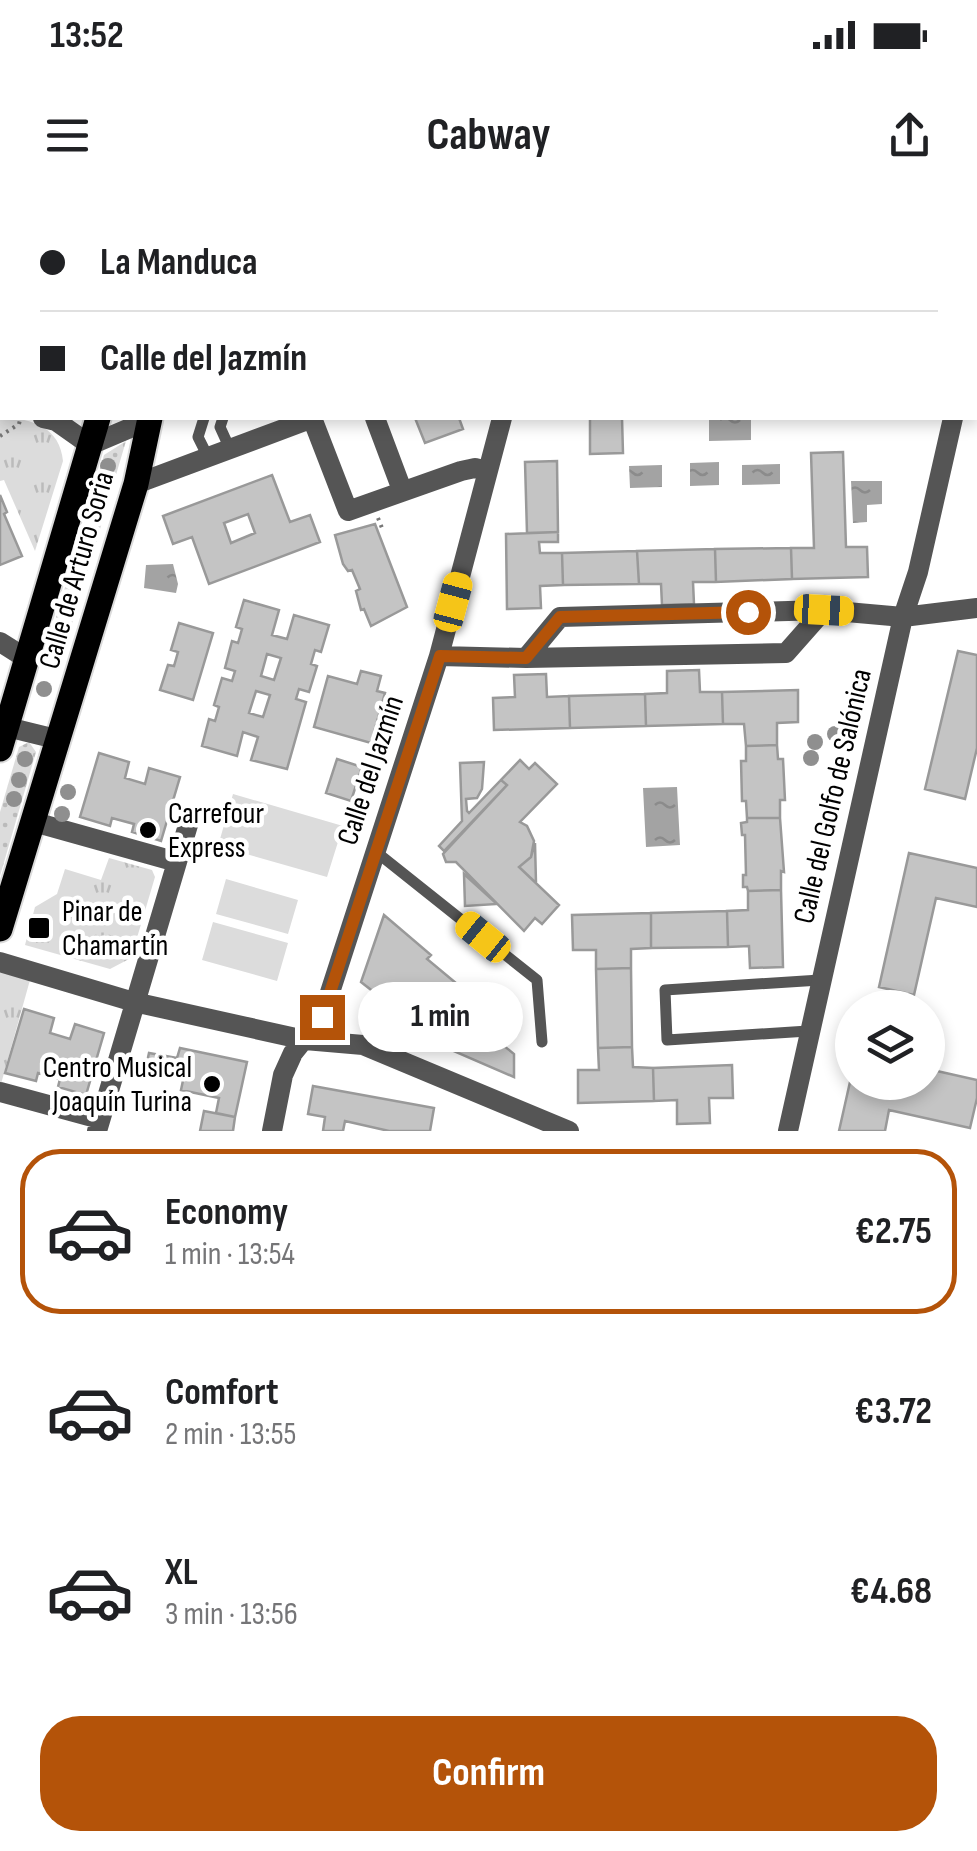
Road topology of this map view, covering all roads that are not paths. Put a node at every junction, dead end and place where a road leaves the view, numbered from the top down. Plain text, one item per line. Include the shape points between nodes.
1 (52, 420) edge
2 (97, 420) edge
3 (148, 420) edge
4 (150, 420) edge
5 (203, 420) edge
6 (222, 420) edge
7 (307, 420) edge
8 (313, 420) edge
9 (376, 420) edge
10 (501, 420) edge
11 (954, 420) edge
12 (90, 445) junction
13 (230, 448) junction
14 (208, 457) junction
15 (487, 471) junction
16 (136, 484) junction
17 (402, 490) junction
18 (977, 608) edge
19 (824, 610) junction
20 (903, 617) junction
21 (0, 642) edge
22 (440, 656) junction
23 (526, 658) junction
24 (27, 659) junction
25 (3, 738) edge
26 (60, 740) junction
27 (191, 815) dead end
28 (34, 822) junction
29 (375, 851) junction
30 (176, 862) junction
31 (0, 929) edge
32 (0, 962) edge
33 (820, 980) junction
34 (134, 1002) junction
35 (808, 1031) junction
36 (306, 1040) junction
37 (542, 1042) dead end
38 (0, 1092) edge
39 (98, 1125) edge
40 (272, 1131) edge
41 (569, 1131) edge
42 (788, 1131) edge

1 - 12 street
2 - 12 main road, Calle de Arturo Soria
3 - 12 street
4 - 16 main road, Calle de Arturo Soria
5 - 14 lane via 198,437
6 - 13 lane
7 - 13 street
8 - 17 street via 348,511
9 - 17 street
10 - 15 street, Calle del Jazmín
11 - 20 street, Calle del Golfo de Salónica
12 - 24 main road, Calle de Arturo Soria
13 - 14 street
14 - 16 street
15 - 17 street via 475,468
15 - 22 street, Calle del Jazmín
16 - 26 main road, Calle de Arturo Soria
18 - 20 street
19 - 20 street
19 - 23 street via 786,652
19 - 23 street via 560,617
20 - 33 street, Calle del Golfo de Salónica
21 - 24 street
22 - 23 street
22 - 29 street, Calle del Jazmín
24 - 25 main road, Calle de Arturo Soria
25 - 26 street, Calle de Arturo Soria
26 - 28 main road, Calle de Arturo Soria
27 - 30 street
28 - 30 street
28 - 31 main road, Calle de Arturo Soria
29 - 36 street, Calle del Jazmín via 322,1017
29 - 37 lane via 537,980
30 - 34 street
32 - 34 street
33 - 35 street, Calle del Golfo de Salónica
33 - 35 lane via 665,990 667,1040
34 - 36 street
34 - 39 street
35 - 42 street, Calle del Golfo de Salónica
36 - 40 street, Calle del Jazmín via 284,1075
36 - 41 street via 364,1045
38 - 39 street

